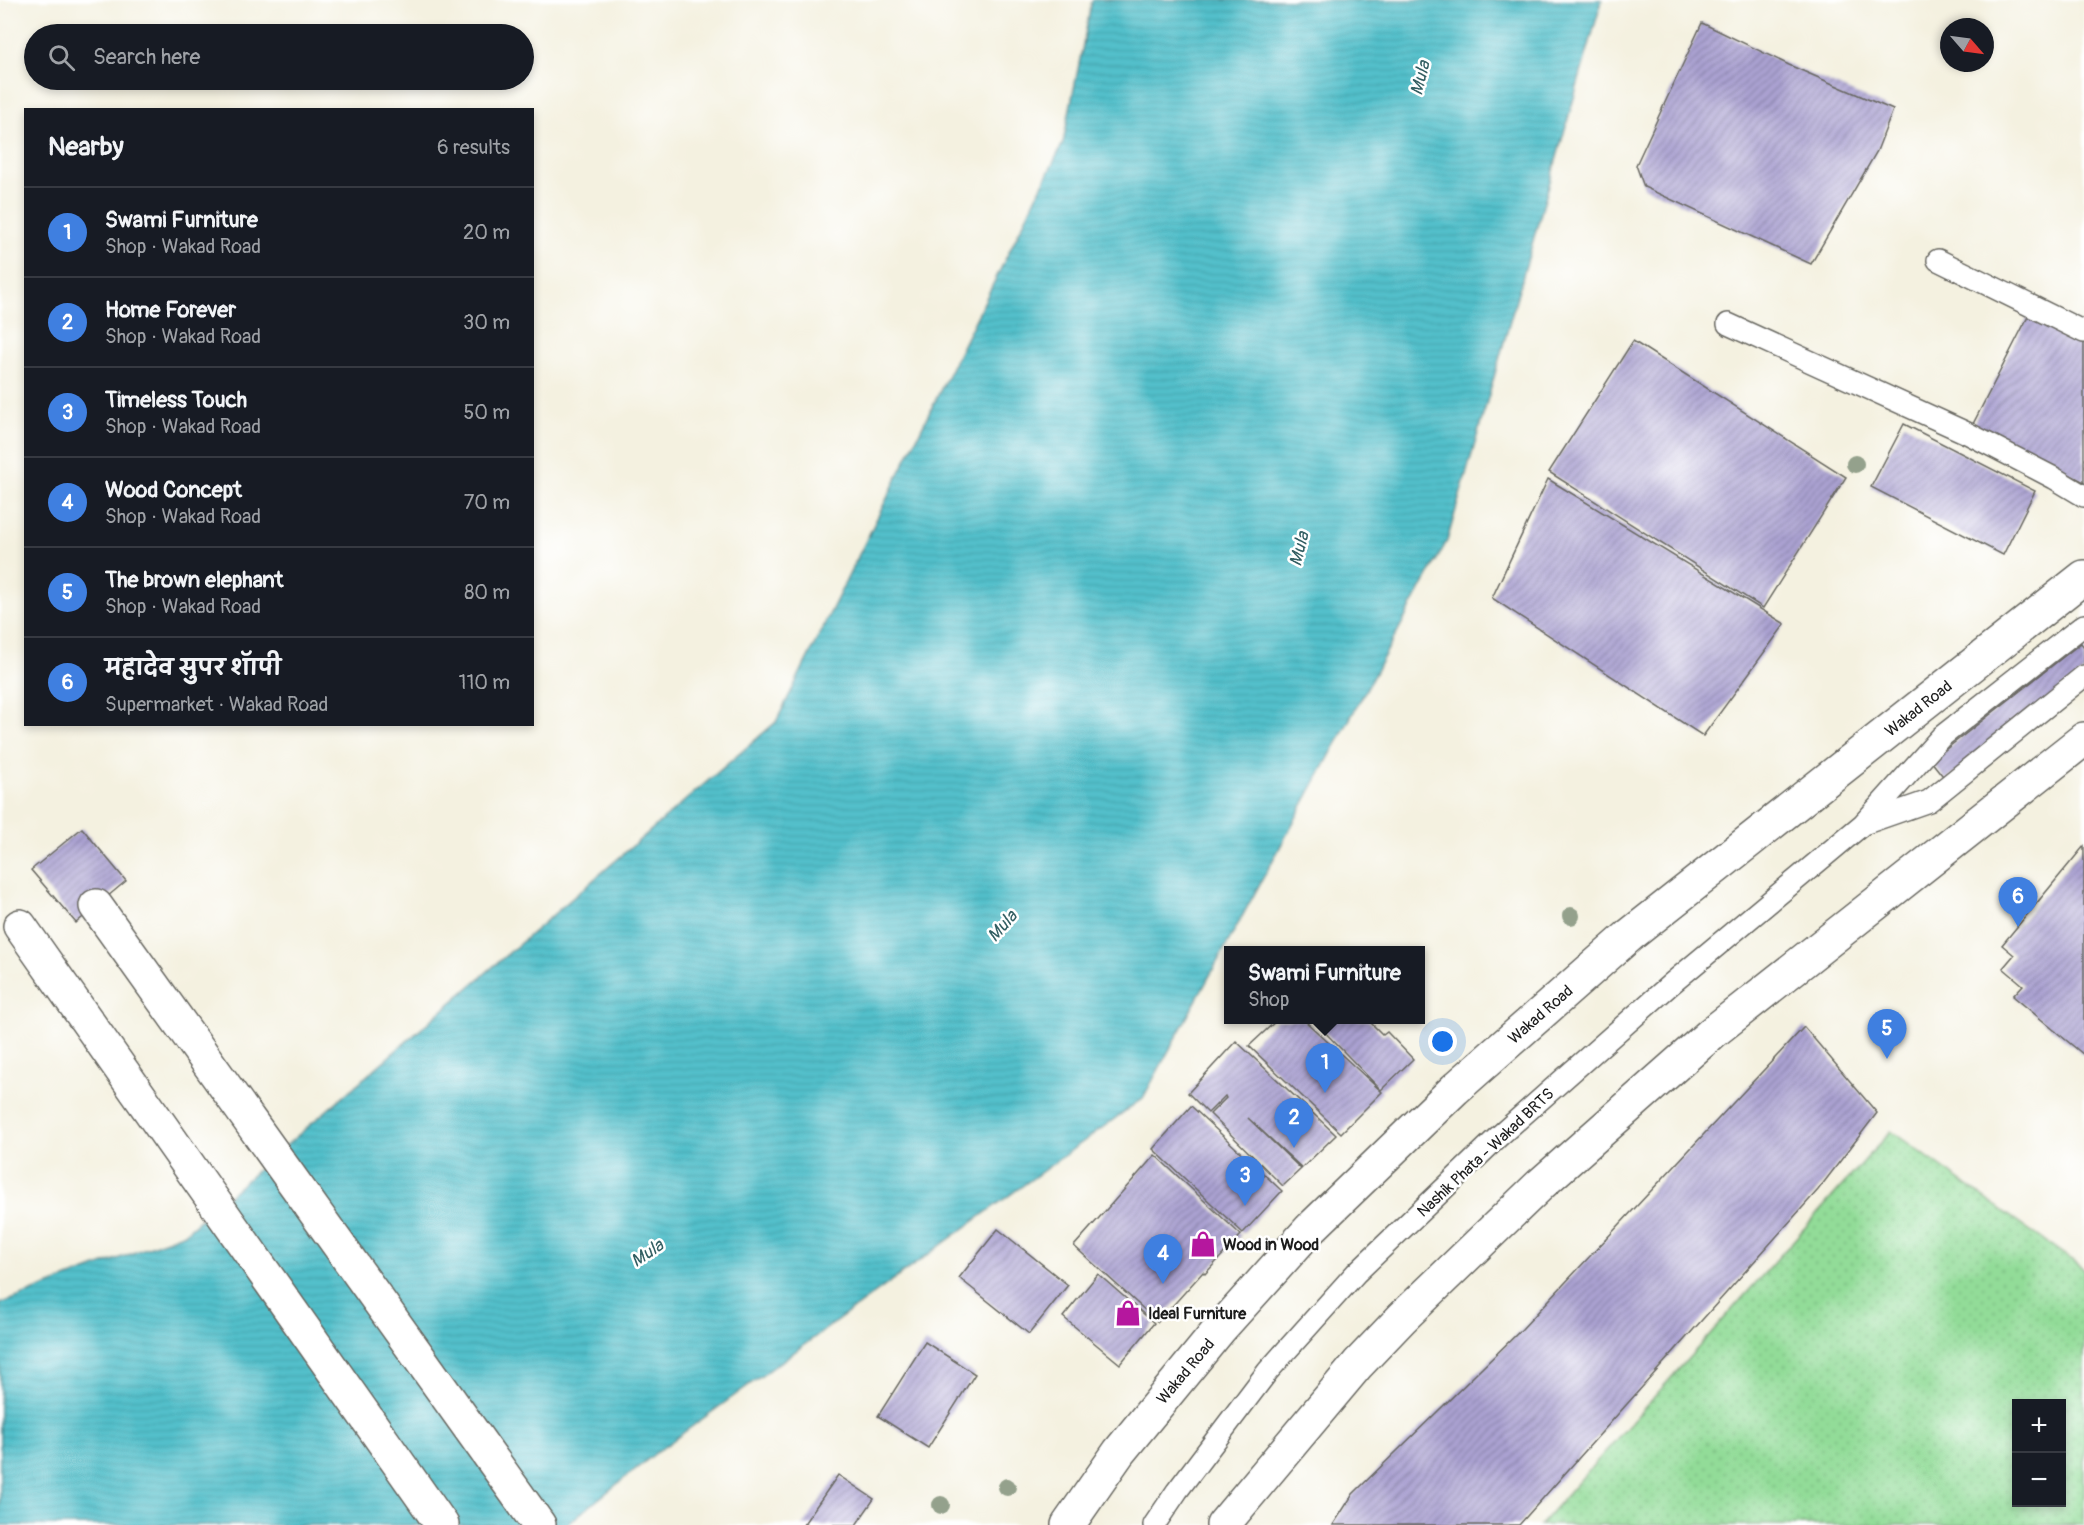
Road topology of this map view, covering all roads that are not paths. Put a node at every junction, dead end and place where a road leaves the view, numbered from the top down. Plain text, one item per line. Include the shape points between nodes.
1 (1938, 260) dead end
2 (1728, 324) dead end
3 (2084, 332) edge
4 (2084, 496) edge
5 (2084, 577) edge
6 (2084, 625) edge
7 (2084, 676) edge
8 (2084, 739) edge
9 (1863, 824) junction
10 (96, 906) dead end
11 (20, 926) dead end
12 (442, 1525) edge
13 (539, 1525) edge
14 (1068, 1525) edge
15 (1154, 1525) edge
16 (1223, 1525) edge

1 - 3 lane
2 - 4 lane via 1969,434
5 - 14 main road, Wakad Road via 1630,935 1455,1089 1310,1229 1219,1330 1119,1452
6 - 9 lane, Nashik Phata - Wakad BRTS via 1941,737
7 - 9 lane, Nashik Phata - Wakad BRTS via 1929,801
8 - 16 main road via 1712,1033 1541,1184 1358,1364
9 - 15 lane, Nashik Phata - Wakad BRTS via 1671,984 1498,1137 1356,1274 1268,1371
10 - 13 main road
11 - 12 main road

